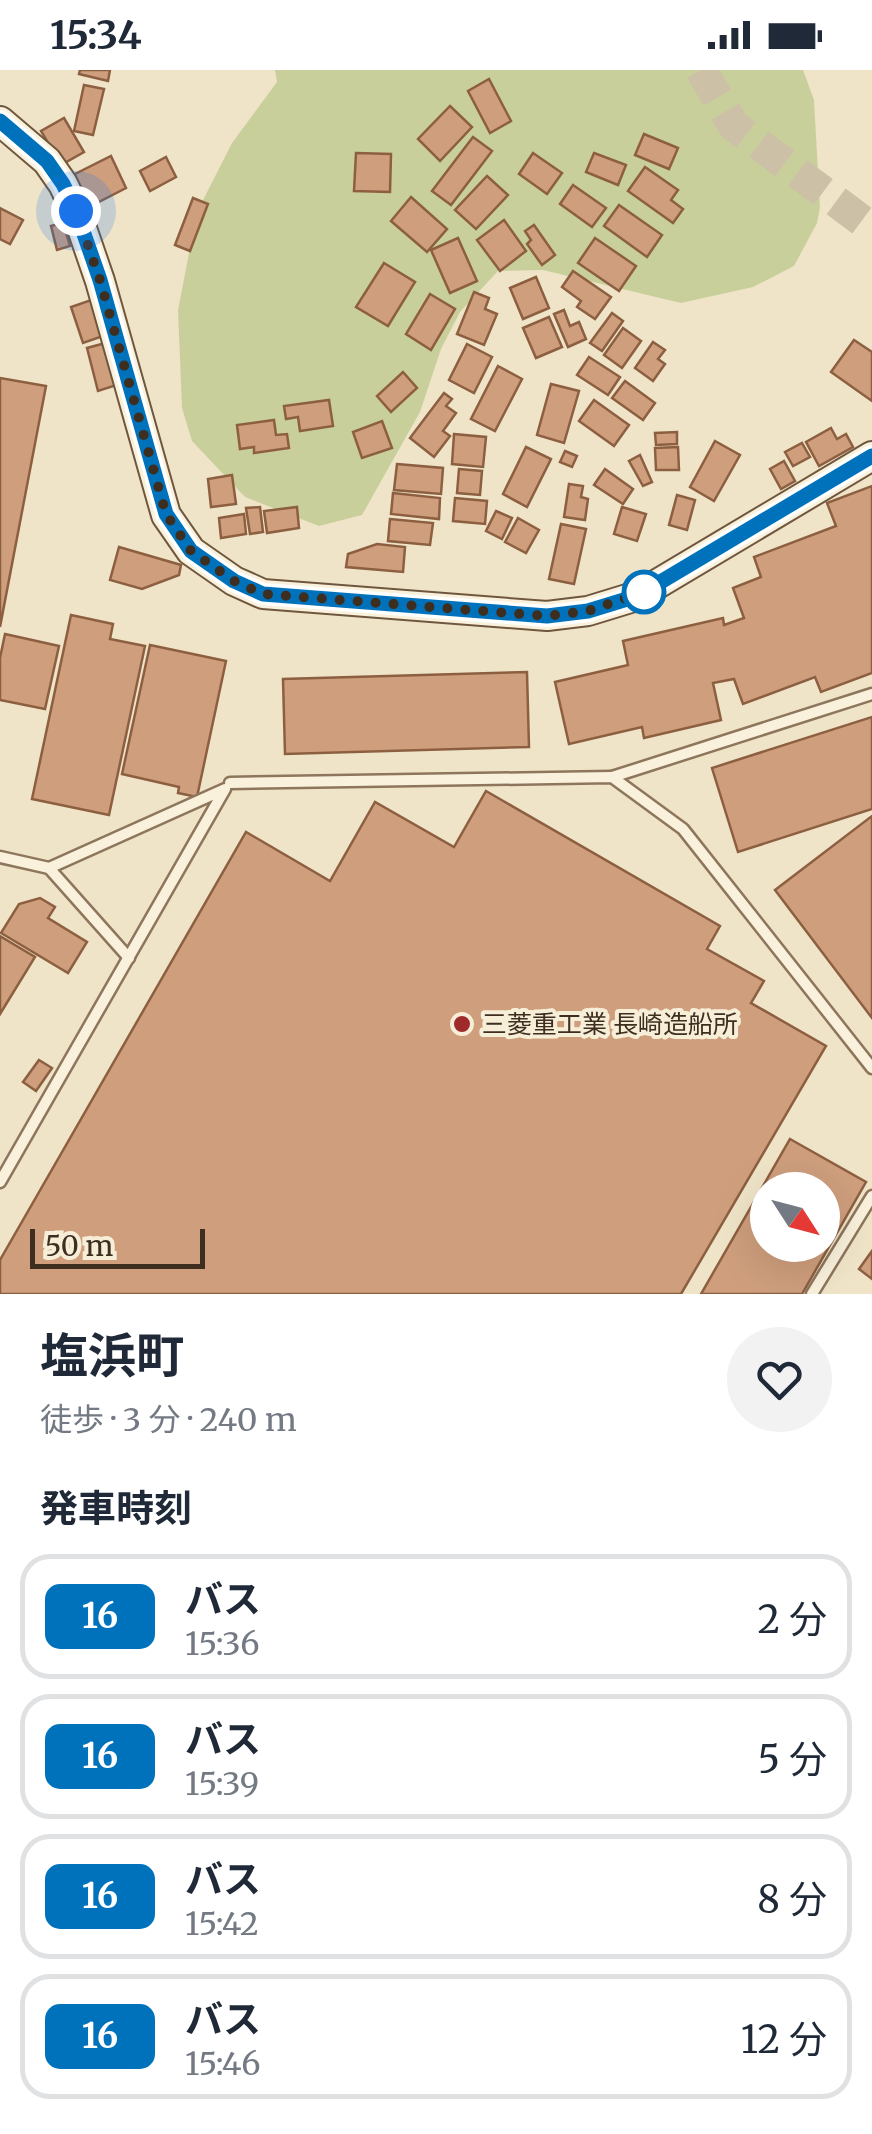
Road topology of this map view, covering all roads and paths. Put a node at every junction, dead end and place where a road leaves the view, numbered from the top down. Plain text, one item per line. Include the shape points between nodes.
1 (0, 121) edge
2 (872, 456) edge
3 (872, 694) edge
4 (612, 777) junction
5 (230, 783) dead end
6 (0, 857) edge
7 (49, 868) junction
8 (129, 958) junction
9 (872, 1068) edge
10 (0, 1182) edge
11 (872, 1196) edge
12 (812, 1294) edge

1 - 2 main road via 47,161 76,211 166,514 191,551 263,594 547,616 588,611 644,592
3 - 4 lane
4 - 5 lane
4 - 9 lane via 683,829
6 - 7 lane
7 - 8 lane
7 - 8 lane via 225,789
8 - 10 lane
11 - 12 lane

